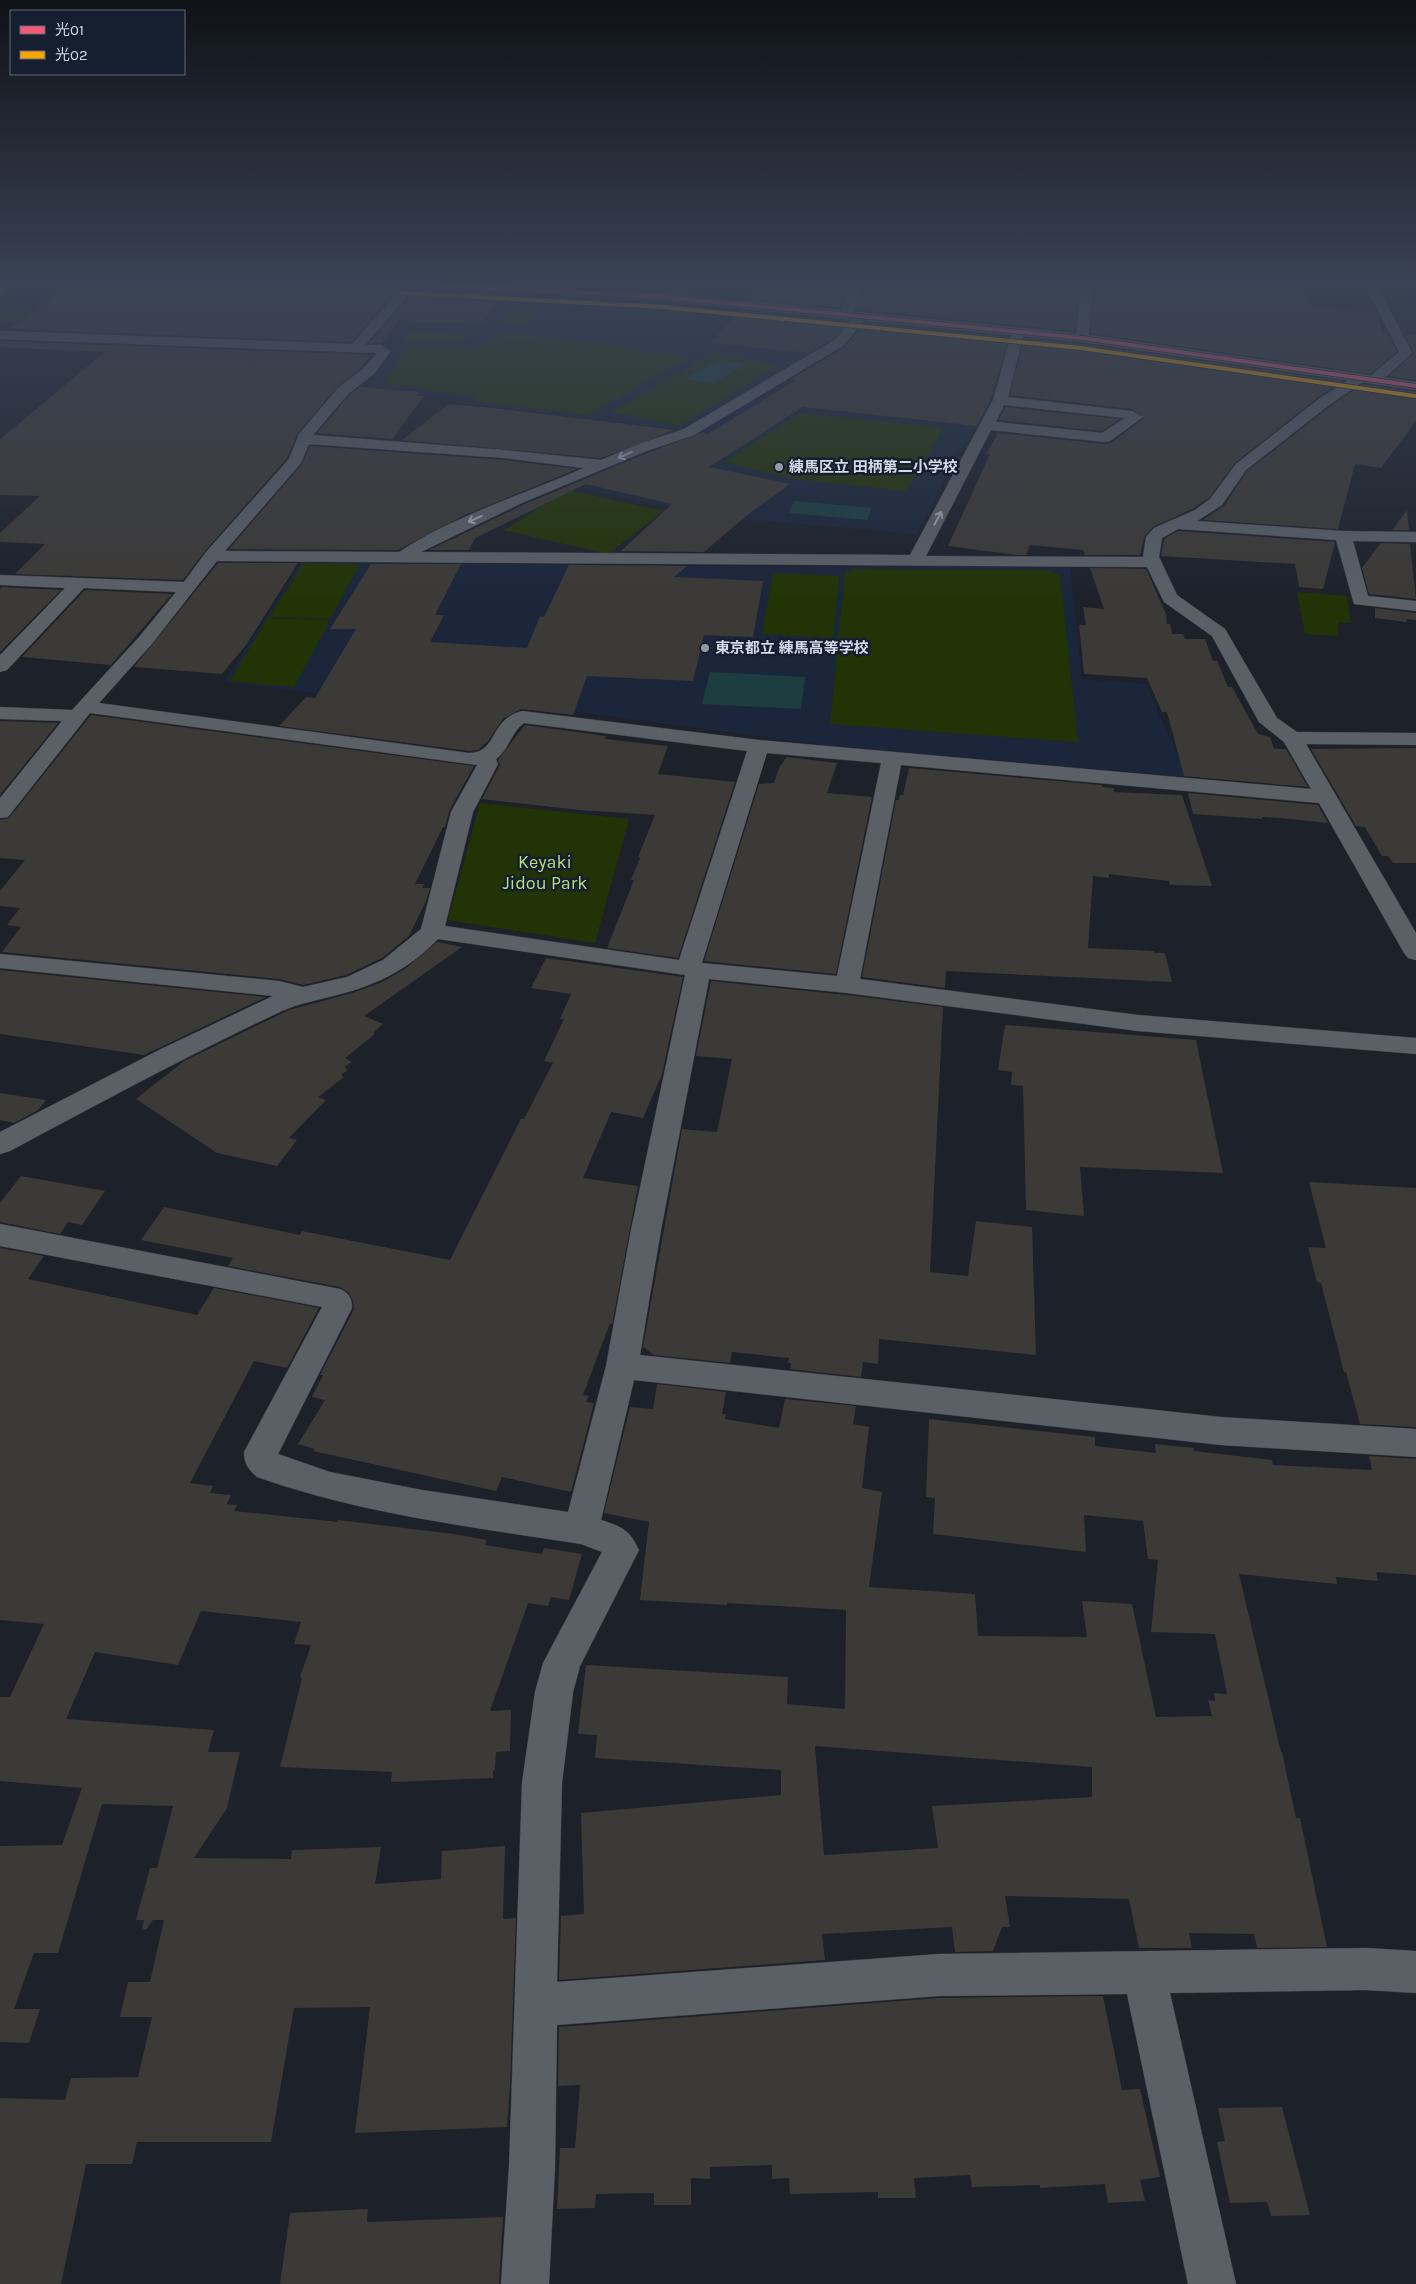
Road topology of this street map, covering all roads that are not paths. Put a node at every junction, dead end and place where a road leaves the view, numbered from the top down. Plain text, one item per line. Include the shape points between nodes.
1 (346, 390) edge
2 (760, 390) edge
3 (1003, 390) edge
4 (1347, 390) edge
5 (1000, 400) junction
6 (987, 424) junction
7 (303, 439) junction
8 (603, 465) junction
9 (1176, 524) junction
10 (1343, 536) junction
11 (1416, 537) edge
12 (212, 556) junction
13 (403, 557) junction
14 (915, 561) junction
15 (1153, 562) junction
16 (0, 580) edge
17 (79, 583) junction
18 (188, 587) junction
19 (1416, 606) edge
20 (0, 666) edge
21 (82, 712) junction
22 (0, 713) edge
23 (1292, 738) junction
24 (1416, 739) edge
25 (759, 746) junction
26 (485, 757) junction
27 (892, 758) junction
28 (1326, 797) junction
29 (0, 812) edge
30 (1409, 929) edge
31 (432, 931) junction
32 (1416, 953) edge
33 (0, 961) edge
34 (693, 969) junction
35 (846, 985) junction
36 (300, 994) junction
37 (1416, 1046) edge
38 (0, 1144) edge
39 (0, 1235) edge
40 (622, 1366) junction
41 (1416, 1443) edge
42 (581, 1529) junction
43 (1416, 1972) edge
44 (1144, 1973) junction
45 (535, 2005) junction
46 (525, 2284) edge
47 (1212, 2284) edge

1 - 7 street
2 -> 8 street via 689,432 644,446
3 - 5 street
4 - 9 street via 1324,402 1241,467 1216,502
5 - 6 street
5 - 6 street via 1136,417 1105,438
14 -> 6 street
7 - 8 street
7 - 12 street via 296,460
8 -> 13 street via 463,524
9 - 10 street
9 - 15 street via 1154,537
10 - 11 street
10 - 19 street via 1360,600
12 - 13 street
12 - 18 street
13 - 14 street
14 - 15 street
15 - 23 street via 1170,598 1219,633 1269,722
16 - 17 street
17 - 18 street
17 - 20 street
18 - 21 street
21 - 22 street
21 - 26 street via 468,759
21 - 29 street
23 - 24 street
23 - 28 street
25 - 26 street via 522,717 514,720 493,752
25 - 27 street
25 - 34 street
26 - 31 street via 488,764 462,812
27 - 28 street
27 - 35 street
28 - 30 street
30 - 32 street
31 - 34 street
31 - 36 street via 415,950 371,977 343,987
33 - 36 street via 279,989
34 - 35 street
34 - 40 street
35 - 37 street via 1170,1026
36 - 38 street via 193,1043
39 - 42 street via 337,1301 337,1308 261,1452 261,1460 269,1467 330,1486 422,1505
40 - 41 street via 1220,1431
40 - 42 street
42 - 45 street via 612,1539 620,1550 562,1663 554,1692 541,1800
43 - 44 street via 1367,1969
44 - 45 street via 939,1975
44 - 47 street
45 - 46 street via 532,2167

